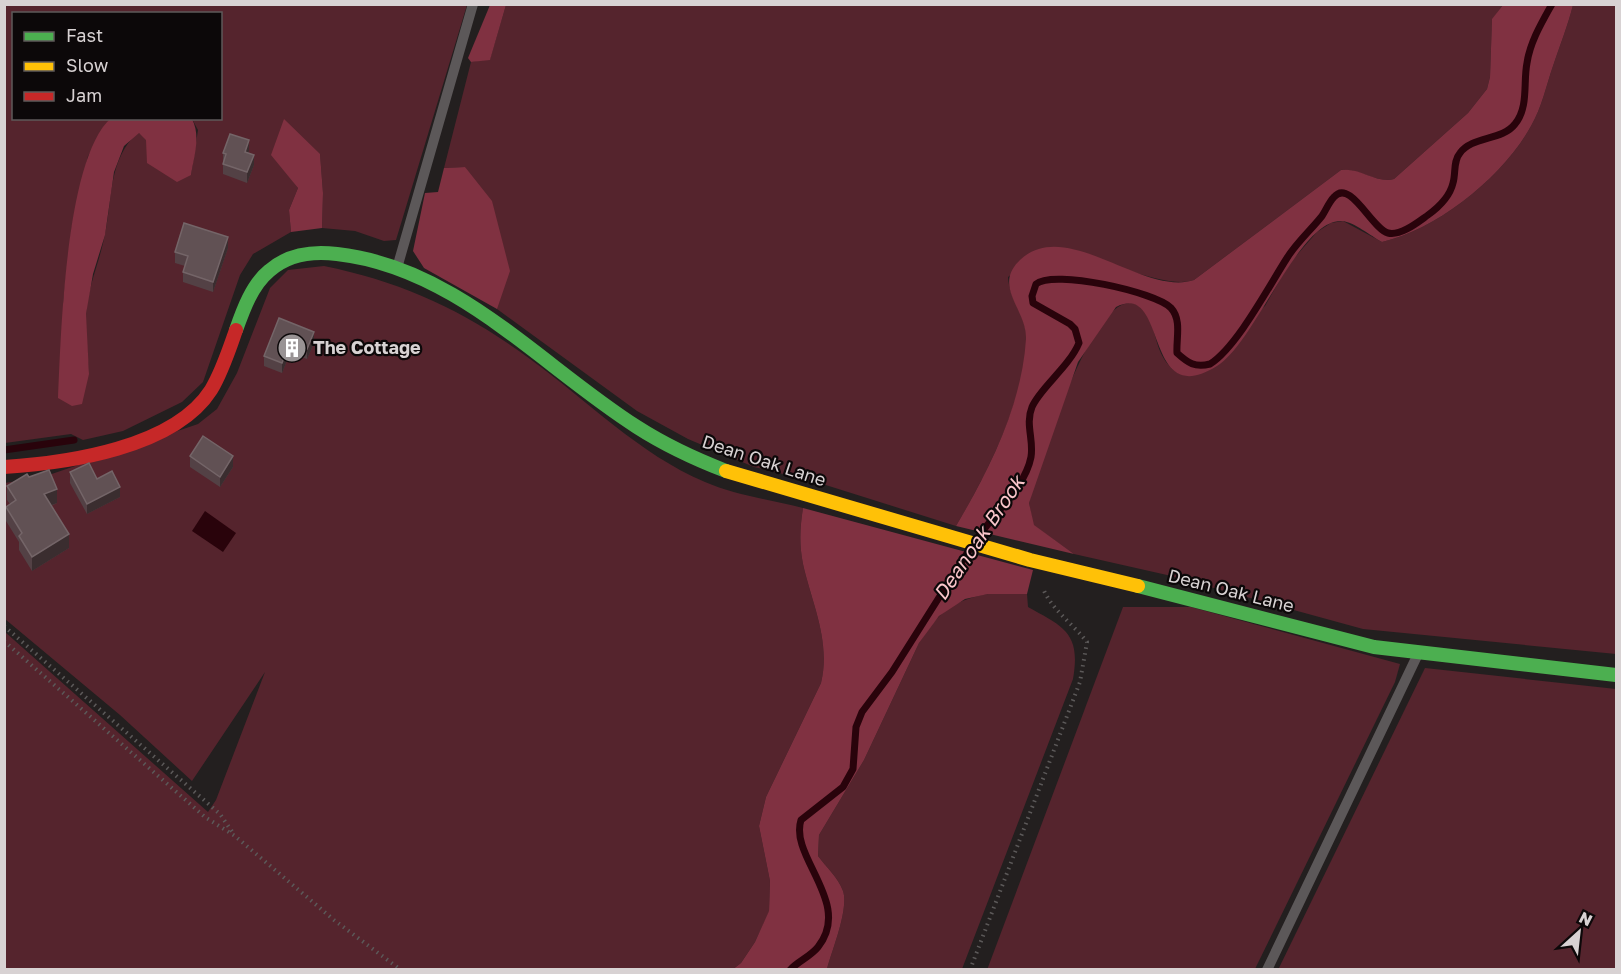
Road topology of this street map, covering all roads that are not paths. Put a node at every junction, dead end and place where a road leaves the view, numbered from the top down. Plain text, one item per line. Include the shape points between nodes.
1 (473, 4) edge
2 (397, 268) junction
3 (4, 467) edge
4 (1418, 653) junction
5 (1617, 675) edge
6 (1267, 969) edge

1 - 2 lane
2 - 3 street, Dean Oak Lane via 357,255 319,252 291,256 266,271 250,294 214,387 193,410 164,428 99,454
2 - 4 street, Dean Oak Lane via 442,289 508,332 630,424 678,451 762,483 1047,564 1243,611 1369,647
4 - 5 street, Dean Oak Lane
4 - 6 lane

